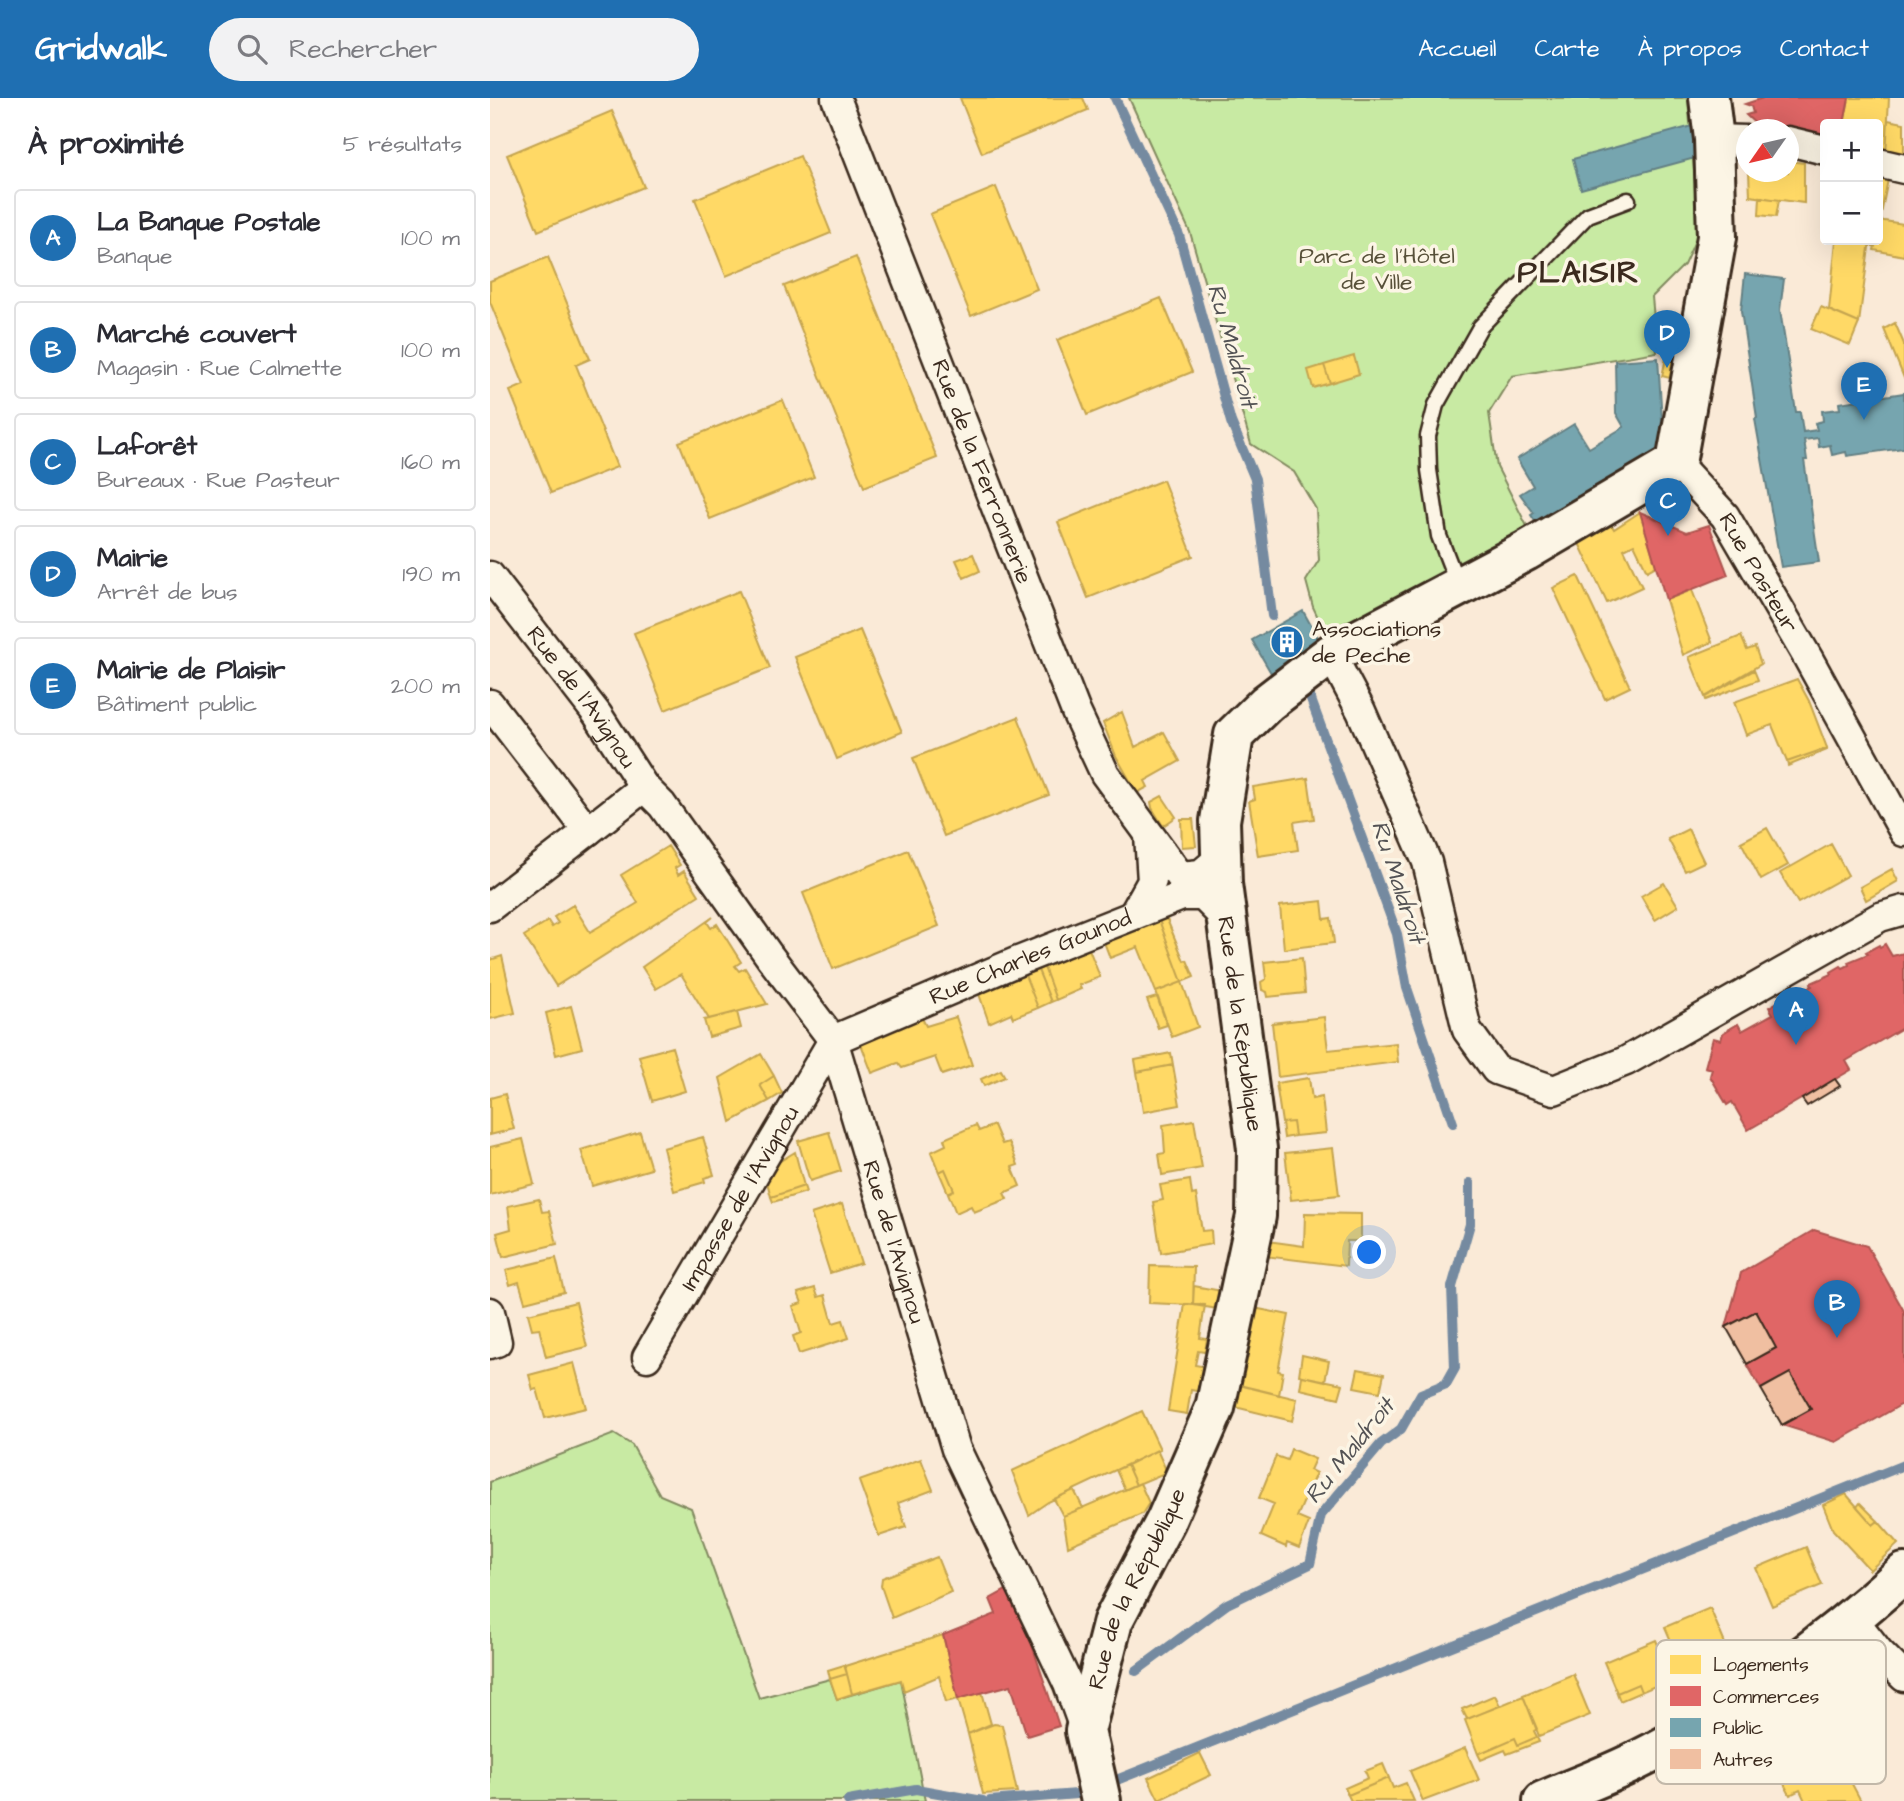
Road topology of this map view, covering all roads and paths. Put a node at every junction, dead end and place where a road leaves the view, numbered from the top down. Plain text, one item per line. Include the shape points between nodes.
1 (836, 98) edge
2 (1709, 98) edge
3 (1730, 140) edge
4 (1799, 144) edge
5 (1820, 149) edge
6 (1883, 164) edge
7 (1904, 169) edge
8 (1628, 200) dead end
9 (1675, 463) junction
10 (490, 576) edge
11 (1458, 587) junction
12 (1331, 654) junction
13 (490, 704) edge
14 (644, 787) junction
15 (588, 831) junction
16 (1904, 832) edge
17 (1149, 833) junction
18 (1221, 857) junction
19 (490, 907) edge
20 (1904, 910) edge
21 (1133, 915) junction
22 (1224, 917) junction
23 (833, 1040) junction
24 (490, 1312) edge
25 (490, 1345) edge
26 (647, 1357) dead end
27 (1904, 1573) edge
28 (1853, 1619) junction
29 (1825, 1640) edge
30 (1869, 1640) edge
31 (1886, 1660) edge
32 (1904, 1677) edge
33 (1085, 1731) junction
34 (1656, 1750) edge
35 (1101, 1801) edge
36 (1543, 1801) edge

1 - 17 street, Rue de la Ferronnerie via 1076,712 1105,774
2 - 3 street
3 - 9 street
4 - 5 street
6 - 7 street
8 - 11 lane via 1588,215 1480,327 1436,405 1428,436 1429,470 1439,536
9 - 11 street, Rue de la République
9 - 16 street, Rue Pasteur via 1725,516
10 - 14 street, Rue de l'Avignou via 597,714
11 - 12 street, Rue de la République
12 - 18 street, Rue de la République via 1234,735 1220,821
12 - 20 street via 1427,862 1468,1030 1496,1070 1554,1090 1626,1061 1881,917
13 - 15 street
14 - 15 street, Rue de l'Avignou
14 - 23 street, Rue de l'Avignou via 662,804
15 - 19 street, Rue de l'Avignou
17 - 18 street, Rue de la Ferronnerie via 1180,876 1201,874
17 - 21 street via 1152,881
18 - 22 street, Rue de la République
21 - 22 street, Rue Charles Gounod via 1182,897 1203,896
21 - 23 street, Rue Charles Gounod
22 - 33 street, Rue de la République via 1257,1149 1256,1216 1215,1408 1166,1520 1114,1621
23 - 26 street, Impasse de l'Avignou
23 - 33 street, Rue de l'Avignou via 956,1449 1068,1684
24 - 25 street via 497,1342
27 - 28 street
28 - 29 street
28 - 30 street
31 - 32 street
33 - 35 street, Rue de la République
34 - 36 street

